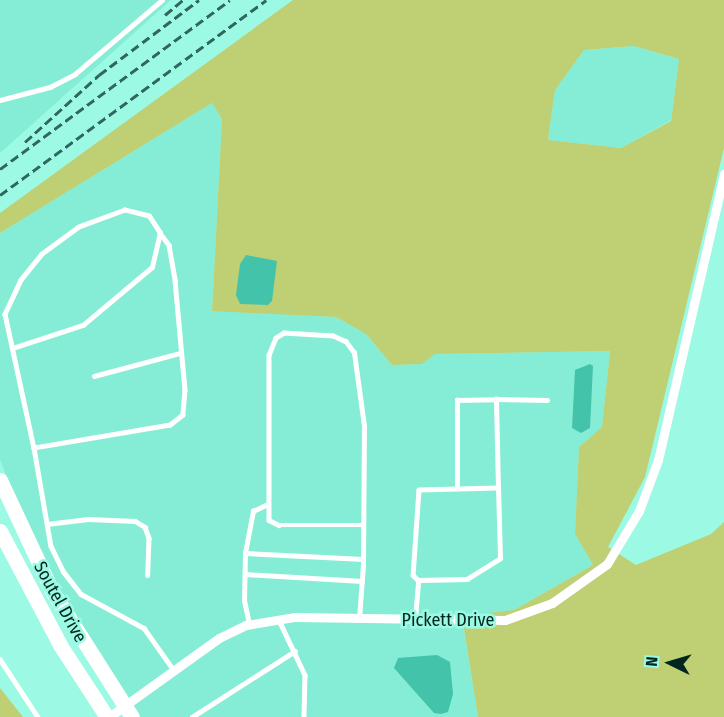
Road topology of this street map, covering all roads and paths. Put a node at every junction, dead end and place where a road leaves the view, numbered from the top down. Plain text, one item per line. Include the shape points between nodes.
1 (162, 0) edge
2 (0, 100) edge
3 (724, 174) edge
4 (160, 233) junction
5 (13, 348) junction
6 (180, 353) junction
7 (94, 376) dead end
8 (496, 399) junction
9 (547, 400) dead end
10 (34, 448) junction
11 (0, 480) edge
12 (498, 488) junction
13 (457, 489) junction
14 (266, 505) junction
15 (47, 524) junction
16 (363, 525) junction
17 (0, 531) edge
18 (245, 553) junction
19 (363, 559) junction
20 (245, 574) junction
21 (148, 575) dead end
22 (418, 580) junction
23 (362, 581) junction
24 (359, 619) junction
25 (279, 620) junction
26 (415, 621) junction
27 (249, 624) junction
28 (295, 651) junction
29 (0, 659) edge
30 (173, 669) junction
31 (128, 712) edge
32 (38, 717) edge
33 (108, 717) edge
34 (192, 717) edge
35 (304, 717) edge

1 - 2 lane via 75,74 50,87
3 - 26 street, Pickett Drive via 658,460 639,511 607,564 552,603 505,621
4 - 5 lane via 152,267 83,325
4 - 5 lane via 149,216 126,210 79,227 42,254 21,280 5,314
4 - 6 lane via 169,244
5 - 10 lane
6 - 7 lane
6 - 10 lane via 185,390 183,415 170,424
8 - 9 lane
8 - 12 lane
8 - 13 lane via 457,400
10 - 15 lane
11 - 31 main road, Soutel Drive via 52,591
12 - 13 lane
12 - 22 lane via 500,558 467,579
13 - 22 lane via 418,490 413,575
14 - 16 lane via 269,520 279,525
14 - 16 lane via 269,355 276,339 284,333 333,336 354,353 361,386
14 - 18 lane via 250,518
15 - 21 lane via 88,519 135,521 145,526 149,537
15 - 30 lane via 51,546 81,594 144,628
16 - 19 lane
17 - 33 main road, Soutel Drive via 60,645
18 - 19 lane
18 - 20 lane
19 - 23 lane
20 - 23 lane
20 - 27 lane via 244,601
22 - 26 lane
23 - 24 lane
24 - 25 street, Pickett Drive
24 - 26 street, Pickett Drive
25 - 27 street, Pickett Drive
25 - 28 lane
27 - 30 street, Pickett Drive via 219,638
28 - 34 lane
28 - 35 lane via 305,675
29 - 32 lane
30 - 31 street, Pickett Drive
31 - 33 street, Pickett Drive

